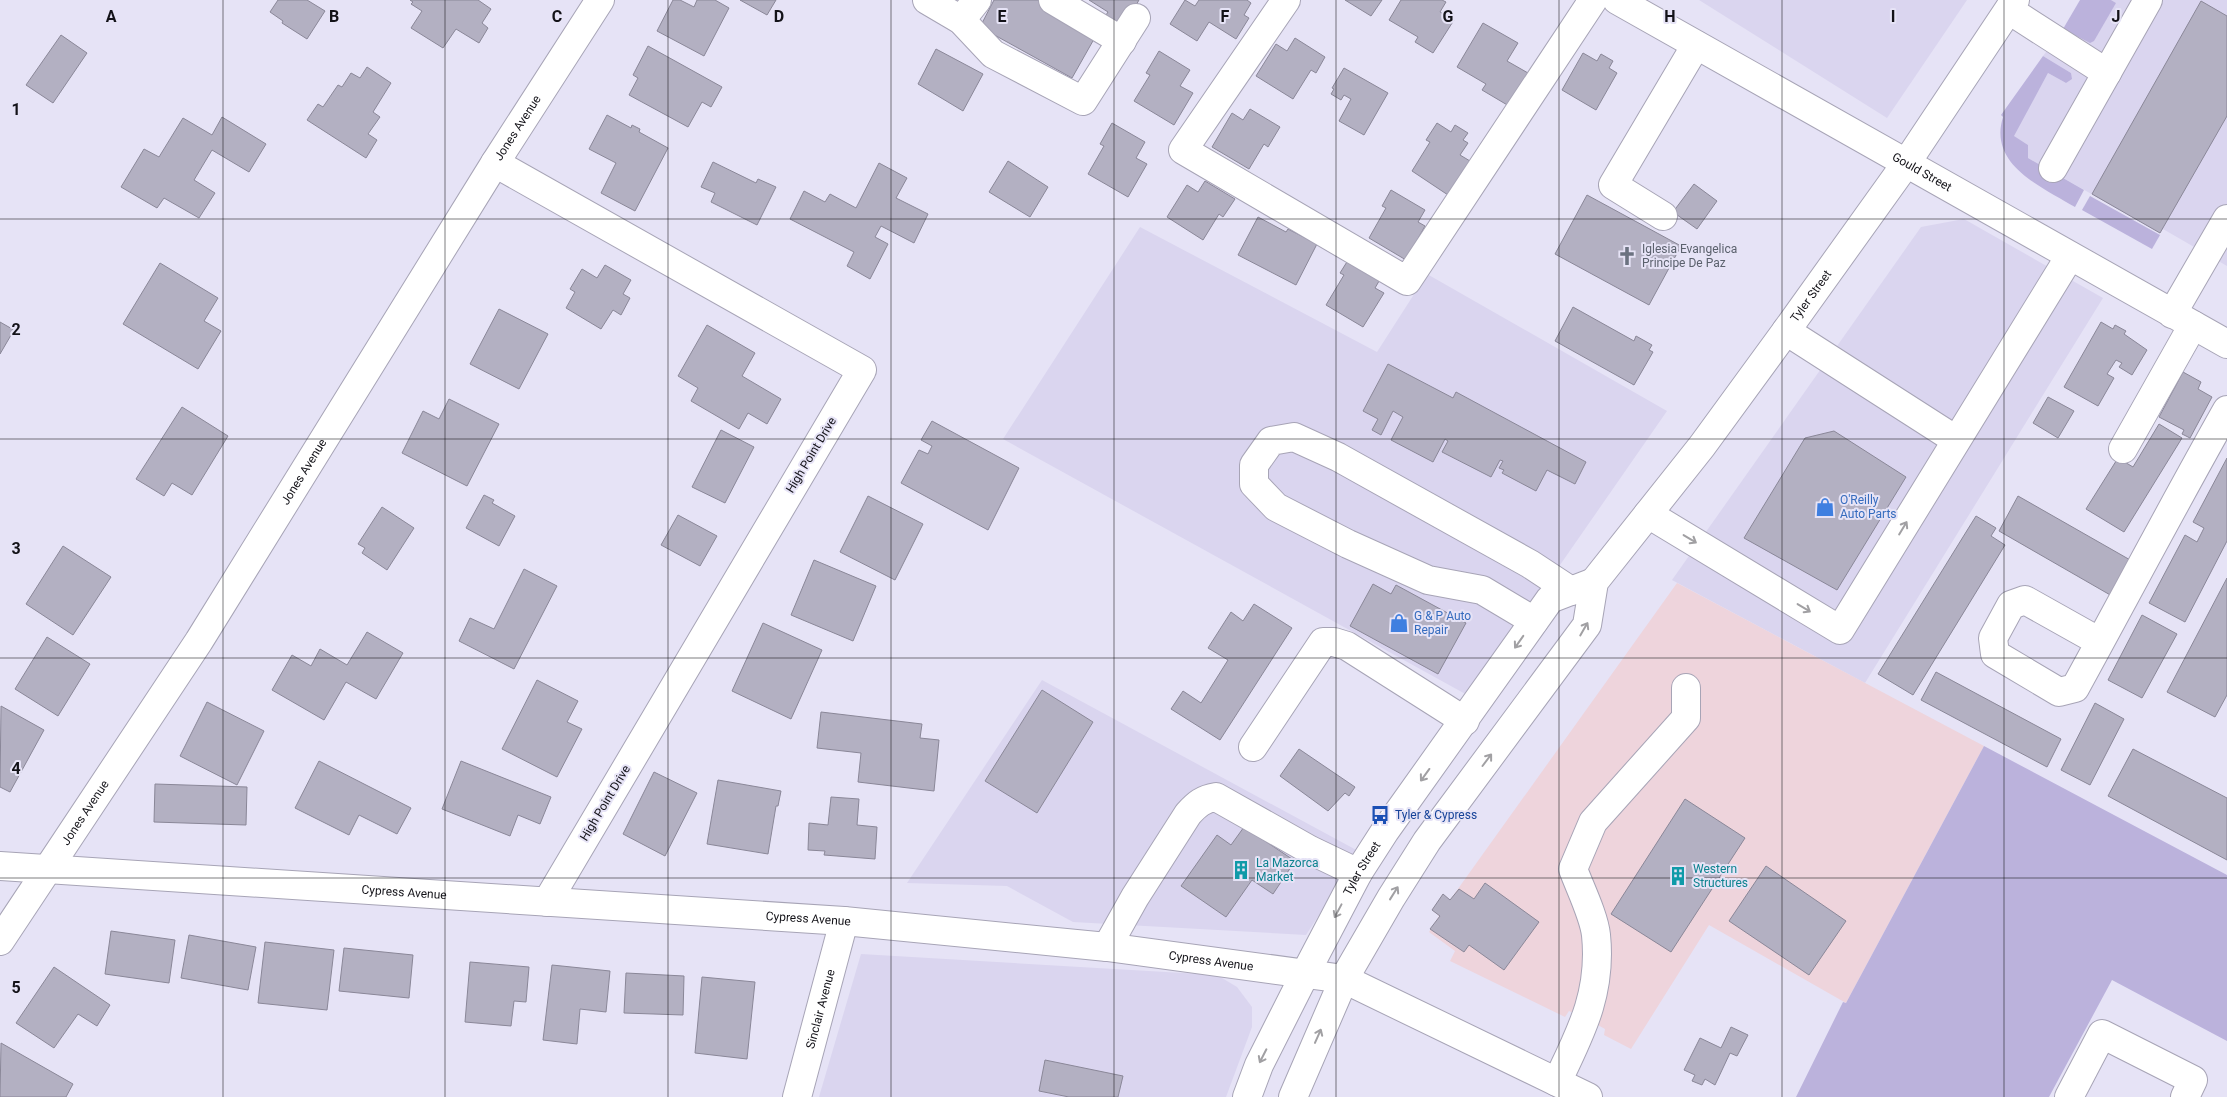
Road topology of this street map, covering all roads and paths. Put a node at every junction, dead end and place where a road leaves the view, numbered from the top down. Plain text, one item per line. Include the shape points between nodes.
1 (600, 0) edge
2 (927, 0) edge
3 (1053, 0) edge
4 (1286, 0) edge
5 (1593, 0) edge
6 (1617, 0) edge
7 (2148, 0) edge
8 (2012, 5) edge
9 (969, 10) edge
10 (1136, 18) dead end
11 (1122, 41) junction
12 (1696, 45) junction
13 (2107, 73) junction
14 (495, 164) junction
15 (1906, 165) junction
16 (2053, 168) dead end
17 (1663, 216) dead end
18 (2227, 219) edge
19 (2070, 256) junction
20 (2183, 320) junction
21 (1786, 331) junction
22 (2227, 344) edge
23 (2227, 410) edge
24 (1956, 440) junction
25 (2122, 449) dead end
26 (1648, 514) junction
27 (1583, 586) junction
28 (1534, 621) junction
29 (2100, 642) dead end
30 (1686, 688) dead end
31 (1464, 721) junction
32 (1253, 747) dead end
33 (0, 866) edge
34 (46, 870) junction
35 (1358, 873) junction
36 (547, 902) junction
37 (844, 921) junction
38 (0, 941) edge
39 (1107, 947) junction
40 (1305, 974) junction
41 (1344, 979) junction
42 (1557, 1082) junction
43 (797, 1097) edge
44 (1247, 1097) edge
45 (1293, 1097) edge
46 (1588, 1097) edge
47 (2069, 1097) edge
48 (2185, 1097) edge

1 - 14 street, Jones Avenue
2 - 9 street
3 - 11 street
4 - 5 street via 1183,150 1407,281
6 - 12 street, Gould Street
7 - 13 street
8 - 13 street
8 - 15 street, Tyler Street
9 - 11 street via 993,54 1084,101
10 - 11 street
12 - 15 street, Gould Street
12 - 17 street via 1612,185
13 - 16 street
14 - 34 street, Jones Avenue via 199,642
14 - 36 street, High Point Drive via 862,370
15 - 19 street, Gould Street
15 - 21 street, Tyler Street
18 - 20 street
19 - 20 street, Gould Street
19 - 24 street
20 - 22 street, Gould Street
20 - 25 street
21 - 24 street
21 - 26 street, Tyler Street
23 - 29 street
26 -> 24 street via 1840,630
26 - 27 street, Tyler Street
27 - 28 street, Tyler Street via 1550,599
27 - 28 street via 1530,564 1346,462 1294,437 1271,441 1254,464 1254,484 1276,508 1428,580 1482,590
41 -> 27 street, Tyler Street via 1427,840 1587,626
28 -> 31 street, Tyler Street
30 - 42 street via 1686,718 1593,822 1573,869 1596,933 1597,973 1587,1019
31 - 32 street via 1347,646 1323,642
31 -> 35 street, Tyler Street via 1384,831
33 - 34 street, Cypress Avenue
34 - 36 street, Cypress Avenue
34 - 38 street, Jones Avenue
35 - 39 street via 1216,797 1207,799 1188,814
35 -> 40 street, Tyler Street
36 - 37 street, Cypress Avenue
37 - 39 street, Cypress Avenue
37 - 43 street, Sinclair Avenue
39 - 40 street, Cypress Avenue
40 - 41 street, Cypress Avenue
40 -> 44 street, Tyler Street via 1259,1065
41 - 42 street, Cypress Avenue
45 -> 41 street, Tyler Street
42 - 46 street, Cypress Avenue
47 - 48 street via 2102,1034 2193,1080

